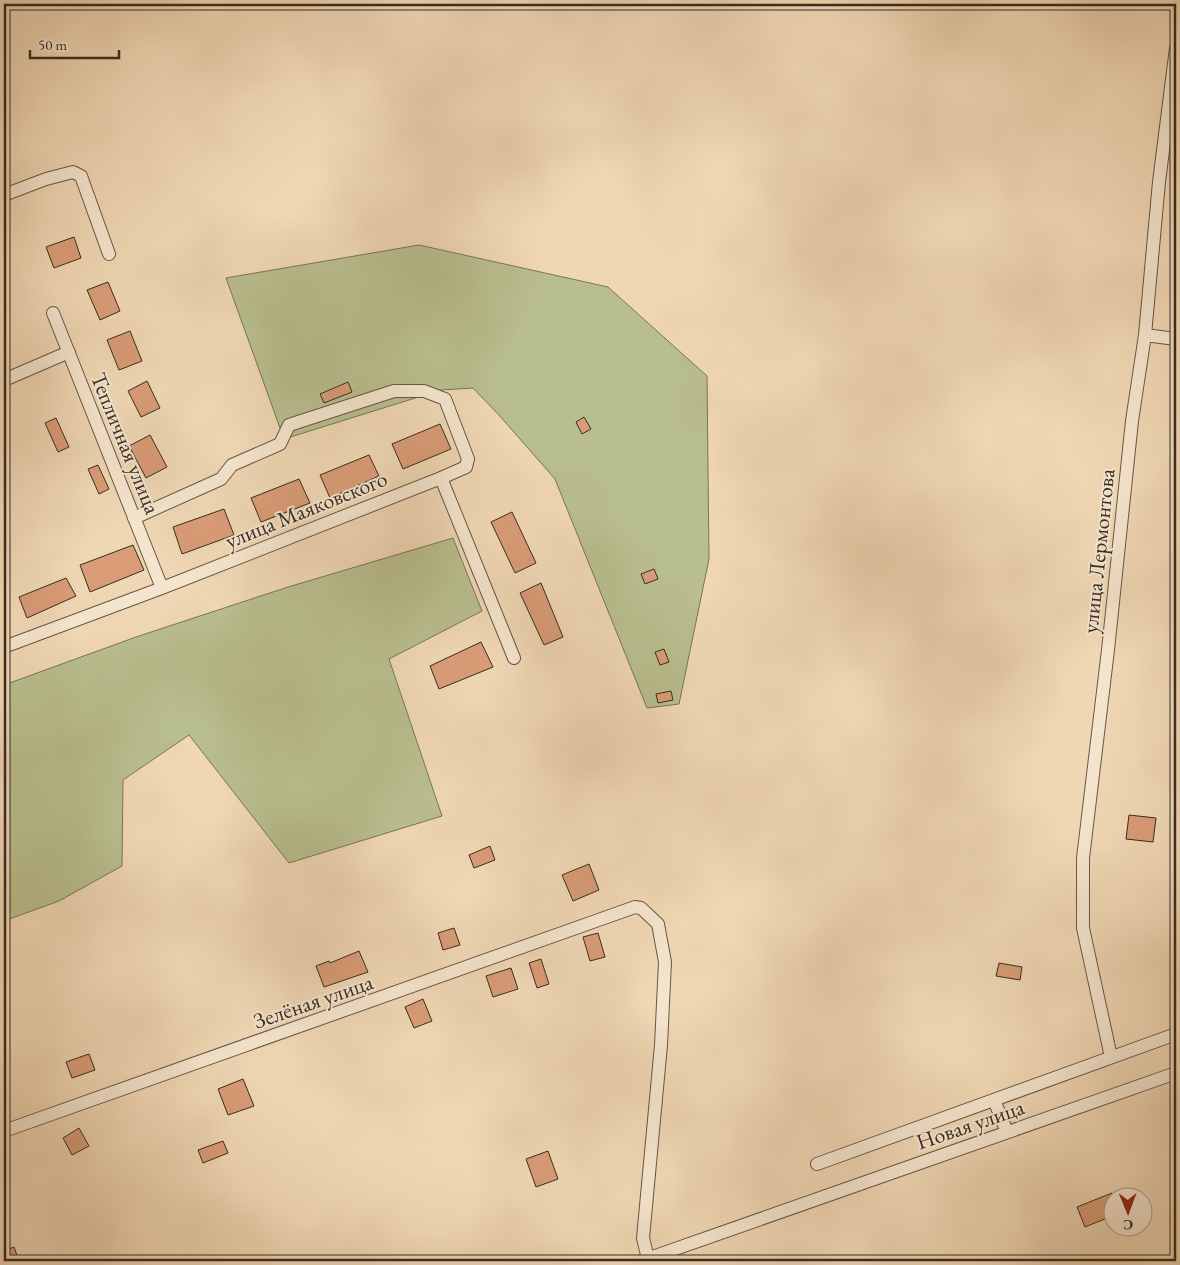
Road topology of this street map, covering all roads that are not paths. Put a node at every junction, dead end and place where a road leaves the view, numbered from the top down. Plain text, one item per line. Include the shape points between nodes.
1 (1176, 48) edge
2 (4, 196) edge
3 (109, 254) dead end
4 (53, 313) dead end
5 (1145, 335) junction
6 (1176, 340) edge
7 (69, 352) junction
8 (4, 380) edge
9 (441, 478) junction
10 (134, 518) junction
11 (162, 588) junction
12 (4, 647) edge
13 (514, 658) dead end
14 (1176, 1034) edge
15 (1111, 1057) junction
16 (1176, 1073) edge
17 (994, 1100) junction
18 (4, 1131) edge
19 (1007, 1132) junction
20 (817, 1164) dead end
21 (644, 1260) edge

1 - 5 street, улица Лермонтова via 1159,182
2 - 3 street via 74,172 81,176
4 - 7 street, Тепличная улица
5 - 6 street
5 - 15 street, улица Лермонтова via 1132,421 1083,858 1082,928
7 - 8 street
7 - 10 street, Тепличная улица
9 - 10 street, улица Маяковского via 466,467 468,459 445,399 424,391 394,390 289,425 280,444 232,465 221,479
9 - 11 street, улица Маяковского
9 - 13 street
10 - 11 street, Тепличная улица
11 - 12 street, улица Маяковского
14 - 15 street
15 - 17 street
16 - 19 street, Новая улица
17 - 19 street
17 - 20 street
18 - 21 street, Зелёная улица via 635,907 641,908 658,924 665,962
19 - 21 street, Новая улица

